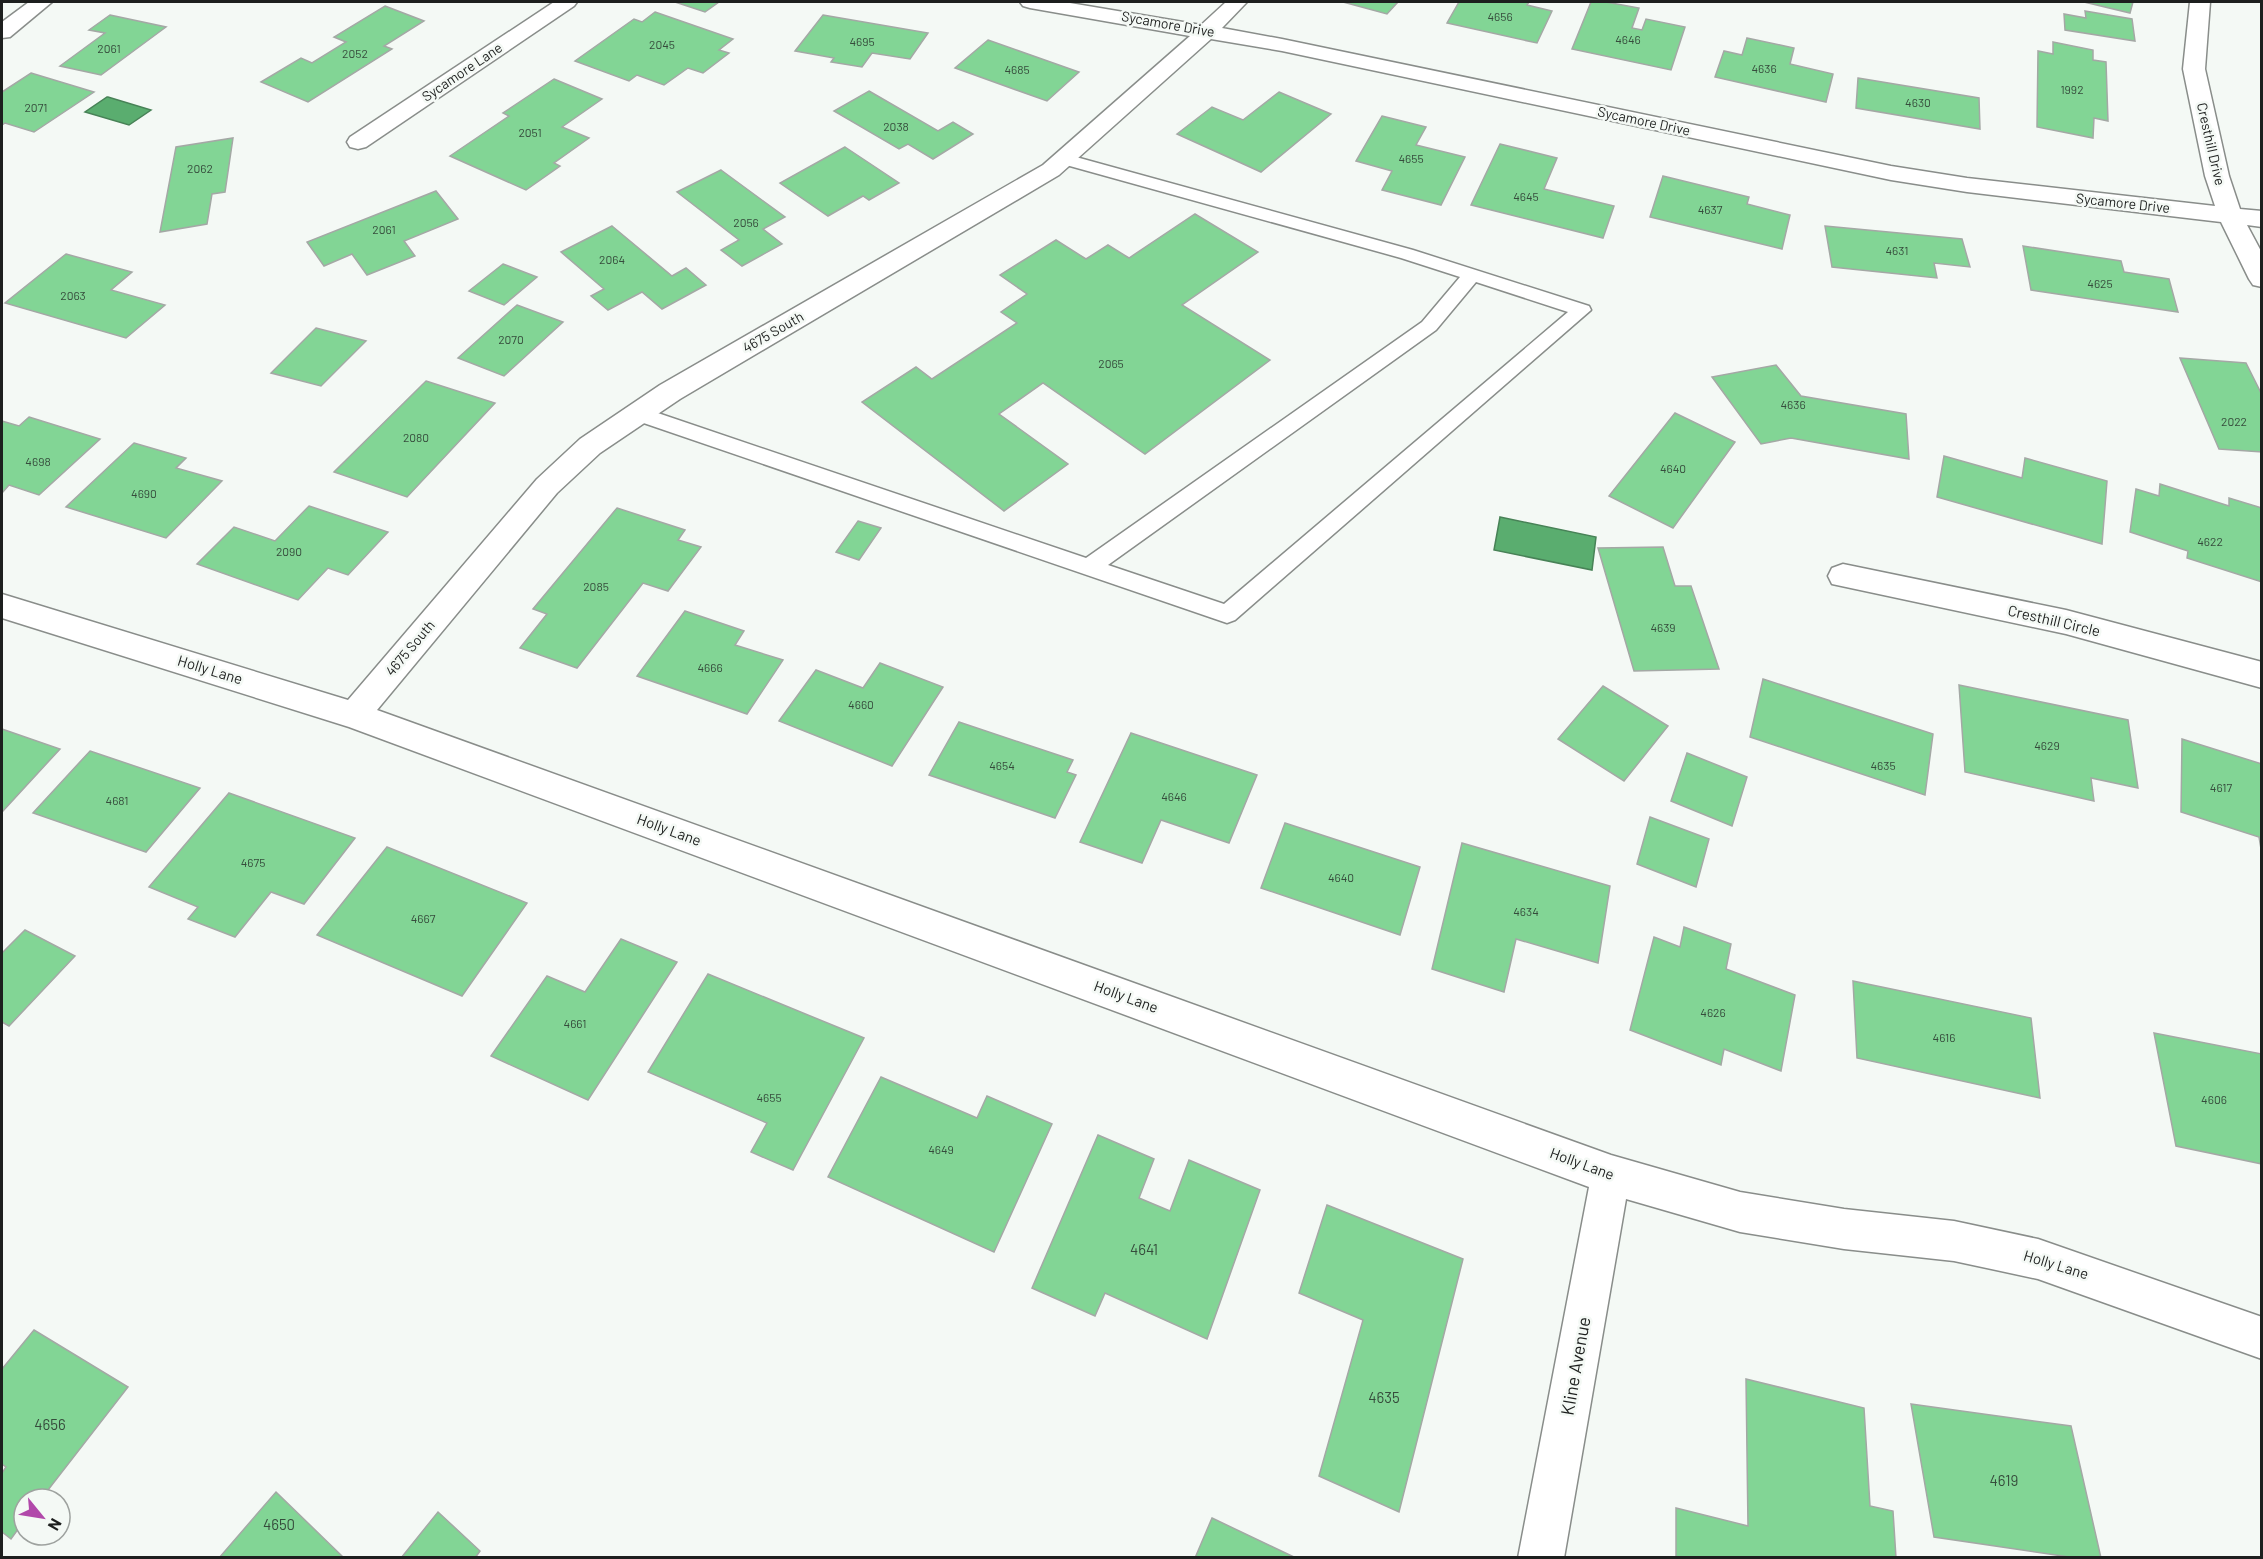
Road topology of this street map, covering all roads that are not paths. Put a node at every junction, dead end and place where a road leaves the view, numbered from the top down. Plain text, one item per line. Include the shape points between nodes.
1 (42, 2) edge
2 (567, 2) edge
3 (1030, 2) edge
4 (1237, 2) edge
5 (2200, 2) edge
6 (1208, 31) junction
7 (2, 32) edge
8 (358, 142) dead end
9 (1065, 159) junction
10 (2230, 215) junction
11 (2262, 219) edge
12 (1473, 274) junction
13 (2262, 279) edge
14 (636, 412) junction
15 (1089, 567) junction
16 (1843, 576) dead end
17 (2, 606) edge
18 (2262, 675) edge
19 (354, 715) junction
20 (1611, 1175) junction
21 (2262, 1338) edge
22 (1541, 1557) edge

1 - 7 street
2 - 8 street, Sycamore Lane
3 - 6 street, Sycamore Drive
4 - 6 street, 4675 South
5 - 10 street, Cresthill Drive via 2194,69 2217,176
6 - 9 street, 4675 South
6 - 10 street, Sycamore Drive via 1891,173
9 - 12 lane
9 - 14 street, 4675 South
10 - 11 street, Sycamore Drive
10 - 13 street, Cresthill Drive
12 - 15 lane via 1429,326
12 - 15 lane via 1582,310 1227,614
14 - 15 lane
14 - 19 street, 4675 South via 590,446 547,486
16 - 18 street, Cresthill Circle via 2066,622
17 - 19 street, Holly Lane
19 - 20 street, Holly Lane
20 - 21 street, Holly Lane via 1740,1212 1954,1241 2038,1259
20 - 22 street, Kline Avenue

